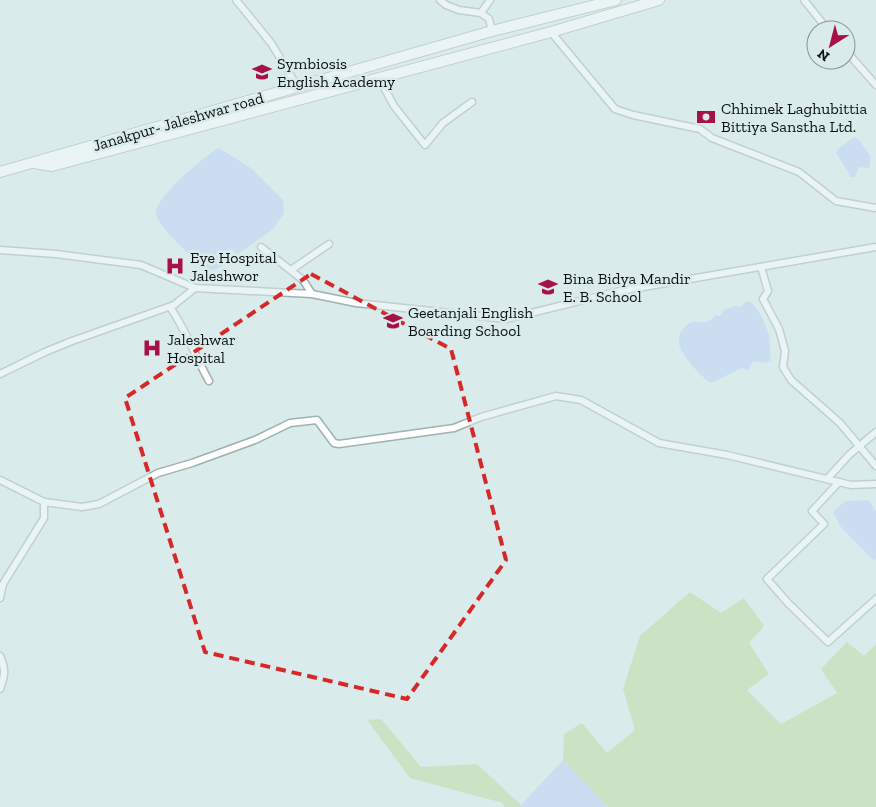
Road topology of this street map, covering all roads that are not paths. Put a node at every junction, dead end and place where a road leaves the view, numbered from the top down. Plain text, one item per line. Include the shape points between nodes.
1 (236, 0) edge
2 (440, 0) edge
3 (490, 0) edge
4 (616, 0) edge
5 (659, 0) edge
6 (804, 0) edge
7 (482, 13) junction
8 (820, 20) edge
9 (492, 31) junction
10 (552, 32) junction
11 (856, 62) edge
12 (379, 78) junction
13 (876, 85) edge
14 (297, 86) junction
15 (472, 102) dead end
16 (34, 163) junction
17 (0, 172) edge
18 (876, 208) edge
19 (328, 244) dead end
20 (876, 246) edge
21 (261, 247) dead end
22 (0, 250) edge
23 (761, 267) junction
24 (291, 270) junction
25 (195, 288) junction
26 (312, 294) junction
27 (170, 307) junction
28 (0, 374) edge
29 (209, 381) dead end
30 (876, 432) edge
31 (860, 446) junction
32 (876, 466) edge
33 (827, 478) junction
34 (0, 480) edge
35 (839, 482) junction
36 (876, 484) edge
37 (44, 502) junction
38 (0, 598) edge
39 (876, 599) edge
40 (0, 656) edge
41 (0, 689) edge

1 - 14 street via 271,43
2 - 7 street via 459,10
3 - 7 street
4 - 9 highway, Janakpur- Jaleshwar road
5 - 10 highway
6 - 8 street
7 - 9 street via 489,19
9 - 14 highway, Janakpur- Jaleshwar road
10 - 12 highway
10 - 18 street via 615,109 700,129 712,138 799,172 836,201
11 - 13 street
12 - 15 street via 394,106 424,146 443,123
12 - 16 highway via 52,166
14 - 16 highway, Janakpur- Jaleshwar road
16 - 17 highway, Janakpur- Jaleshwar road
19 - 24 street
20 - 23 street
21 - 24 street
22 - 25 street via 141,264
23 - 26 street via 620,291 507,319 356,303
23 - 31 street via 768,291 763,300 779,330 785,351 783,367 792,380 840,422
24 - 26 street
25 - 26 street
25 - 27 street
27 - 28 street via 72,341
27 - 29 street via 183,325
30 - 31 street
31 - 32 street
31 - 33 street
33 - 35 street
33 - 37 street via 660,443 581,400 556,396 454,428 339,444 334,443 316,420 290,422 255,440 158,473 99,504 82,507
34 - 37 street
35 - 36 street
35 - 39 street via 812,511 824,524 768,580 828,642
37 - 38 street via 44,518 3,584
40 - 41 street via 5,675

